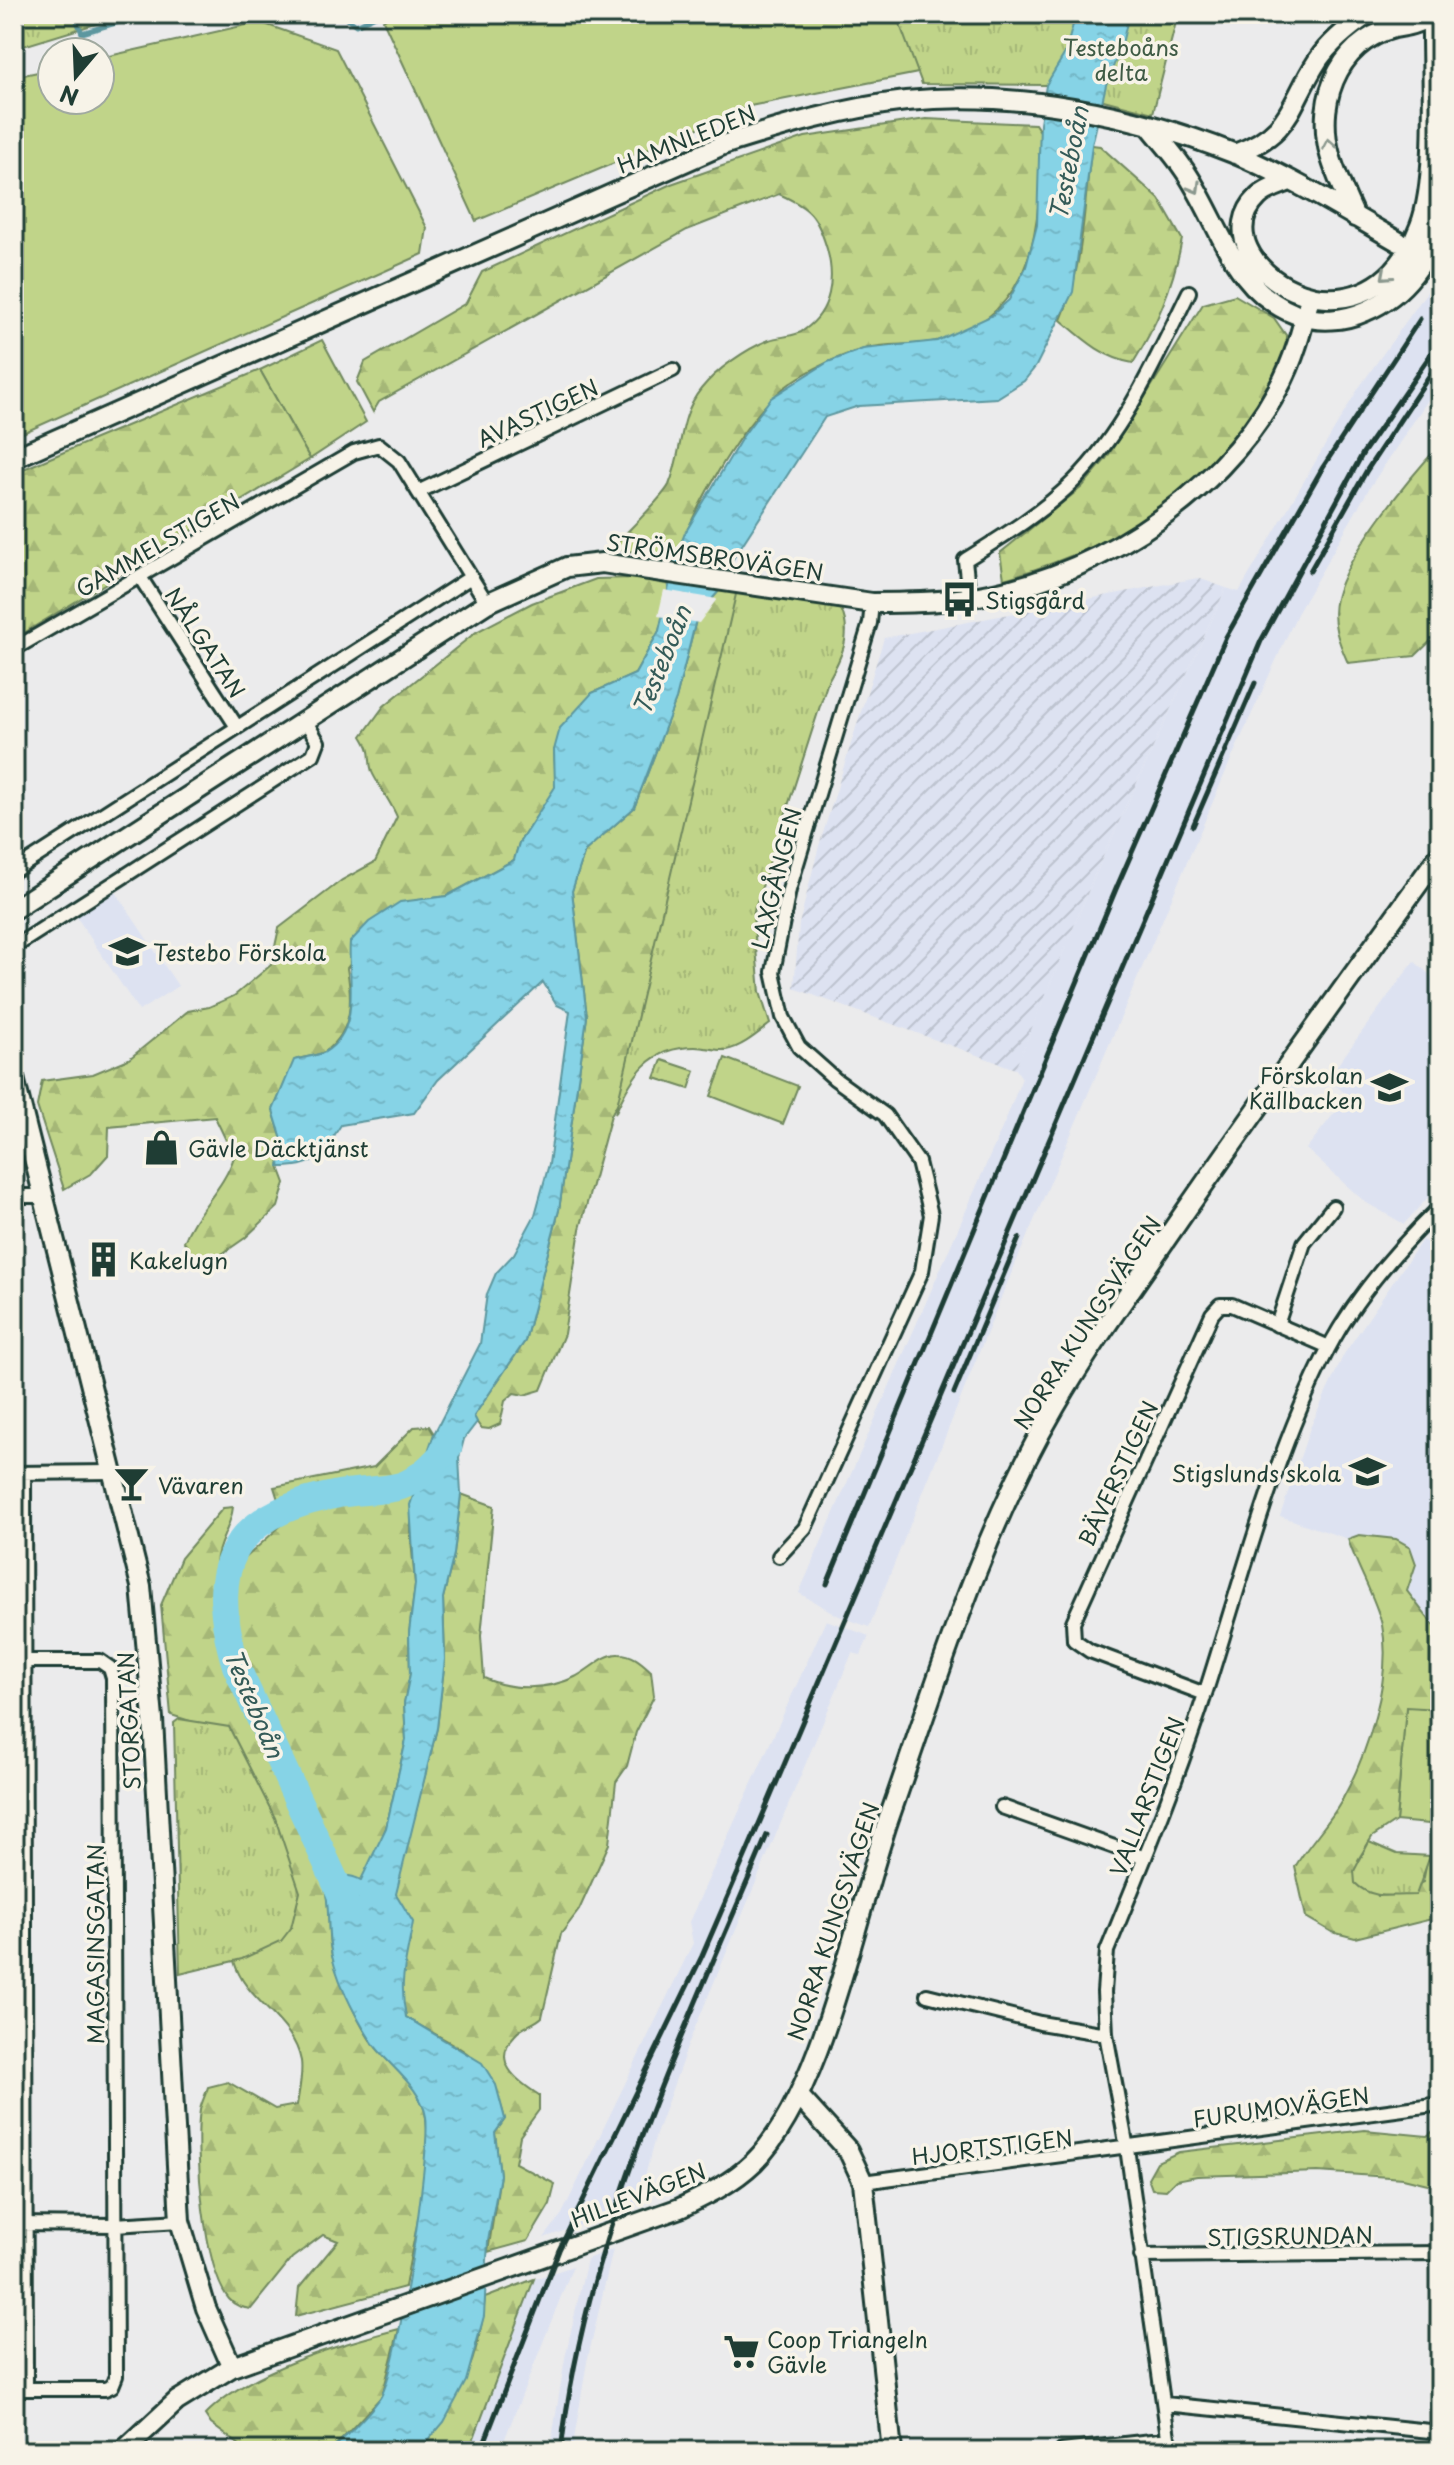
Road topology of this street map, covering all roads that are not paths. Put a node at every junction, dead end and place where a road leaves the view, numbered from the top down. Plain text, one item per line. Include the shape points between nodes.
1 (1368, 14) edge
2 (1433, 15) edge
3 (1149, 125) junction
4 (1235, 154) junction
5 (1290, 181) junction
6 (1355, 217) junction
7 (1440, 220) edge
8 (1399, 242) tunnel mouth
9 (1189, 292) dead end
10 (1310, 297) junction
11 (1305, 318) junction
12 (673, 370) dead end
13 (14, 458) edge
14 (418, 492) junction
15 (140, 577) junction
16 (471, 577) junction
17 (969, 597) junction
18 (487, 603) junction
19 (872, 603) junction
20 (14, 649) edge
21 (305, 720) junction
22 (237, 727) junction
23 (1440, 854) edge
24 (14, 871) edge
25 (14, 909) edge
26 (14, 947) edge
27 (14, 1078) edge
28 (14, 1196) edge
29 (44, 1196) junction
30 (1333, 1207) dead end
31 (1440, 1207) edge
32 (1277, 1325) junction
33 (1329, 1347) junction
34 (112, 1472) junction
35 (19, 1473) edge
36 (779, 1556) dead end
37 (19, 1661) edge
38 (1205, 1694) junction
39 (1002, 1807) dead end
40 (1145, 1858) junction
41 (19, 1881) edge
42 (927, 1995) dead end
43 (1106, 2034) junction
44 (799, 2096) junction
45 (1440, 2104) edge
46 (1127, 2148) junction
47 (863, 2182) junction
48 (180, 2221) junction
49 (20, 2224) edge
50 (115, 2225) junction
51 (1440, 2253) edge
52 (1141, 2256) junction
53 (232, 2367) junction
54 (20, 2389) edge
55 (1165, 2404) junction
56 (1440, 2432) edge
57 (1170, 2445) edge
58 (123, 2451) edge
59 (892, 2451) edge
60 (1062, 2451) edge

1 - 4 street via 1325,51 1276,132
6 -> 2 street via 1329,153 1325,119 1332,82 1347,54 1366,37
2 -> 10 street via 1430,145 1421,223 1411,246 1384,279 1367,290 1339,299
3 - 4 street, HAMNLEDEN
3 -> 11 street via 1184,168 1241,273 1268,300
3 - 13 street, HAMNLEDEN via 1018,101 907,101 800,121 723,145
4 - 5 street, HAMNLEDEN
5 - 6 street, HAMNLEDEN
5 - 10 street via 1258,196 1250,208 1248,250 1266,274
6 - 8 street, HAMNLEDEN
7 - 11 street via 1427,254 1397,293 1359,315
9 - 17 street via 1119,424 1075,481 965,560
10 - 11 street, STRÖMSBROVÄGEN
11 - 17 street, STRÖMSBROVÄGEN via 1278,389 1245,442 1179,506 1085,562
12 - 14 street, AVASTIGEN
14 - 15 street, GAMMELSTIGEN via 393,454 379,445 354,452
14 - 16 street
15 - 20 street, GAMMELSTIGEN
15 - 22 street, NÅLGATAN
16 - 18 street
16 - 22 street
17 - 19 street, STRÖMSBROVÄGEN
18 - 19 street, STRÖMSBROVÄGEN via 575,565 631,567
18 - 21 street, STRÖMSBROVÄGEN
19 - 36 street, LAXGÅNGEN via 789,890 773,972 783,1017 799,1047 885,1115 918,1162 931,1215 916,1285 805,1528
21 - 25 street, STRÖMSBROVÄGEN
21 - 26 street via 318,742 313,755
22 - 24 street
23 - 44 street, NORRA KUNGSVÄGEN via 1287,1064 1054,1407 999,1515 966,1600
27 - 29 street, STORGATAN
28 - 29 street
29 - 34 street, STORGATAN
30 - 32 street via 1304,1243
31 - 33 street, VALLARSTIGEN via 1396,1250
32 - 33 street, BÄVERSTIGEN
32 - 38 street, BÄVERSTIGEN via 1232,1305 1220,1305 1212,1314 1073,1622 1074,1640 1090,1651
33 - 38 street, VALLARSTIGEN via 1297,1417
34 - 35 street
34 - 48 street, STORGATAN via 146,1617
35 - 37 street
37 - 41 street
37 - 50 street, MAGASINSGATAN via 91,1660 107,1665 113,1678
38 - 40 street, VALLARSTIGEN
39 - 40 street
40 - 43 street, VALLARSTIGEN via 1107,1951
41 - 49 street
42 - 43 street
43 - 46 street, VALLARSTIGEN
44 - 47 street via 848,2150
44 - 53 street, HILLEVÄGEN via 776,2136 753,2162 723,2187 680,2208
45 - 46 street, FURUMOVÄGEN
46 - 47 street, HJORTSTIGEN
46 - 52 street, VALLARSTIGEN
47 - 59 street
48 - 50 street
48 - 53 street, STORGATAN via 206,2308
49 - 50 street
49 - 54 street
50 - 54 street via 112,2386
51 - 52 street, STIGSRUNDAN
52 - 55 street, VALLARSTIGEN
53 - 58 street via 177,2401
55 - 56 street
55 - 57 street, VALLARSTIGEN
57 - 60 street

